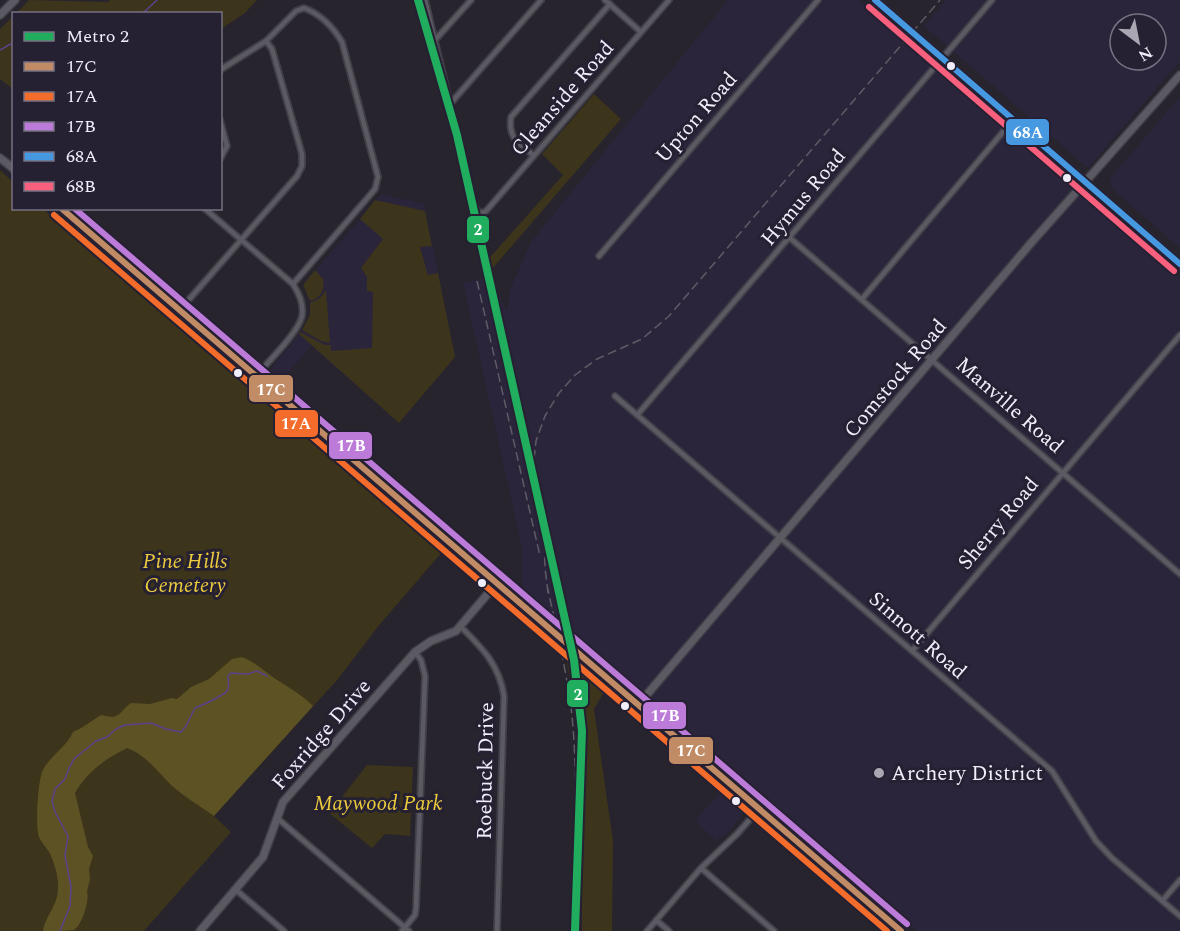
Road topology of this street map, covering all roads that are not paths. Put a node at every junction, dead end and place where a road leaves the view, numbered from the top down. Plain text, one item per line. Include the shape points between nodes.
1 (424, 0) edge
2 (471, 0) edge
3 (541, 0) edge
4 (669, 0) edge
5 (818, 0) edge
6 (875, 0) edge
7 (992, 0) edge
8 (12, 1) edge
9 (659, 1) edge
10 (607, 2) edge
11 (664, 6) junction
12 (0, 15) edge
13 (641, 32) junction
14 (435, 40) junction
15 (266, 41) junction
16 (941, 58) junction
17 (222, 69) edge
18 (1180, 75) edge
19 (450, 104) junction
20 (1013, 120) junction
21 (222, 127) edge
22 (222, 155) edge
23 (533, 155) junction
24 (1086, 182) junction
25 (62, 210) edge
26 (206, 210) edge
27 (790, 238) junction
28 (242, 241) junction
29 (599, 256) dead end
30 (1180, 264) edge
31 (293, 284) junction
32 (862, 299) junction
33 (179, 311) junction
34 (1180, 335) edge
35 (933, 361) junction
36 (255, 377) junction
37 (615, 396) dead end
38 (638, 414) junction
39 (1063, 473) junction
40 (781, 538) junction
41 (1180, 574) edge
42 (497, 583) junction
43 (460, 626) junction
44 (912, 651) junction
45 (415, 652) junction
46 (638, 705) junction
47 (759, 809) junction
48 (277, 818) junction
49 (701, 868) junction
50 (1180, 880) edge
51 (236, 889) junction
52 (1163, 900) junction
53 (1180, 916) edge
54 (656, 920) junction
55 (405, 930) edge
56 (200, 931) edge
57 (284, 931) edge
58 (497, 931) edge
59 (647, 931) edge
60 (669, 931) edge
61 (774, 931) edge
62 (901, 931) edge

1 - 14 street
2 - 14 street
3 - 19 street
4 - 11 street, Cleanside Road
5 - 29 street, Upton Road
6 - 16 main road
7 - 16 street, Hymus Road
8 - 12 main road
9 - 11 street
10 - 13 street
10 - 23 street via 511,117 509,129 514,140
11 - 13 street, Cleanside Road
13 - 23 street, Cleanside Road
14 - 19 street
15 - 17 street
15 - 28 street via 272,49 302,166
15 - 31 street via 304,8 315,12 336,32 378,177 375,189
16 - 20 main road
16 - 27 street, Hymus Road
18 - 24 main road, Comstock Road
19 - 23 street, Cleanside Road via 478,212 486,211
20 - 24 main road
20 - 32 street
21 - 22 street via 227,146
24 - 30 main road
24 - 35 main road, Comstock Road
25 - 33 main road
26 - 28 street
27 - 32 street, Manville Road
27 - 38 street, Hymus Road
28 - 31 street
28 - 33 street
31 - 36 street via 302,303 300,322
32 - 35 street, Manville Road
33 - 36 main road
34 - 39 street, Sherry Road
35 - 39 street, Manville Road
35 - 40 main road, Comstock Road
36 - 42 main road
37 - 38 street, Sinnott Road
38 - 40 street, Sinnott Road
39 - 41 street, Manville Road
39 - 44 street, Sherry Road
40 - 44 street, Sinnott Road
40 - 46 main road, Comstock Road
42 - 43 main road, Foxridge Drive
42 - 46 main road
43 - 45 main road, Foxridge Drive
43 - 58 street, Roebuck Drive via 493,661 504,696
44 - 52 street, Sinnott Road via 1052,771 1096,841
45 - 48 main road, Foxridge Drive via 284,802
45 - 55 street via 425,676 417,897 415,915
46 - 47 main road
47 - 49 street
47 - 62 main road
48 - 51 main road, Foxridge Drive via 263,857
48 - 55 street
49 - 54 street
49 - 61 street
50 - 52 street
51 - 56 main road, Foxridge Drive
51 - 57 street
52 - 53 street, Sinnott Road
54 - 59 street
54 - 60 street

